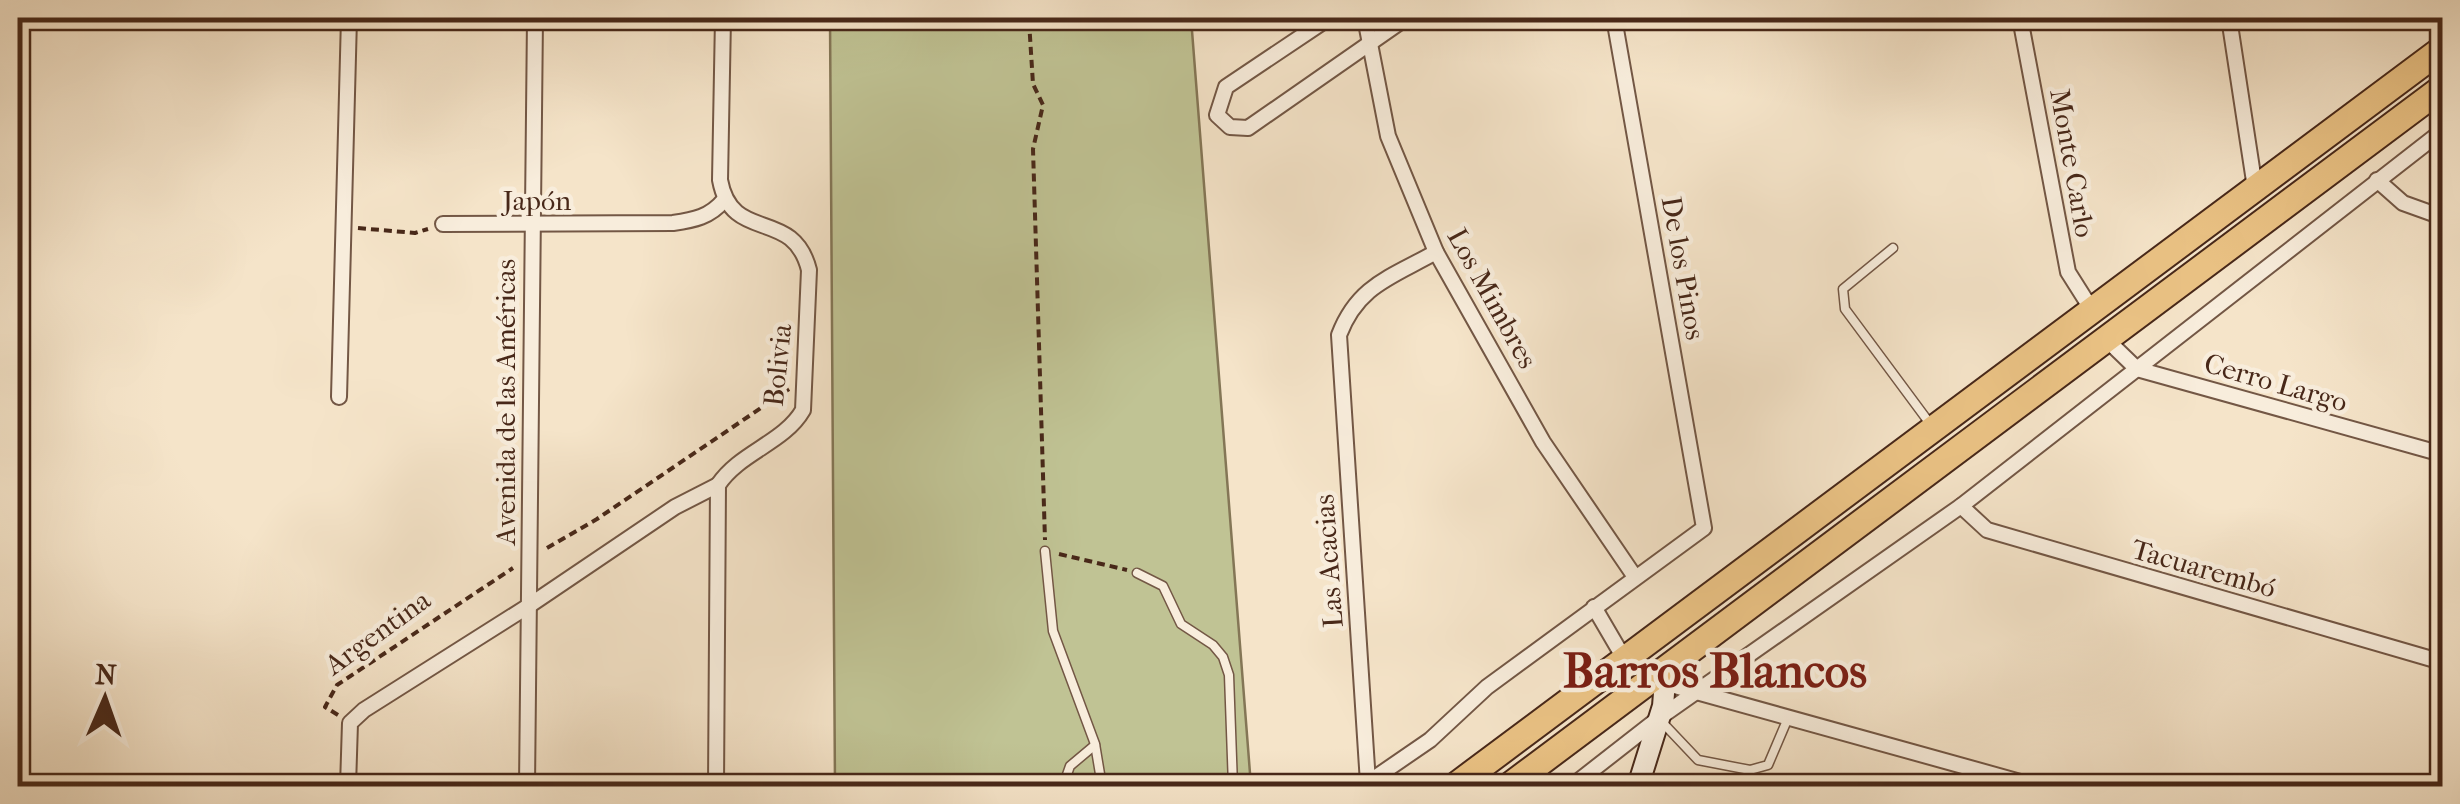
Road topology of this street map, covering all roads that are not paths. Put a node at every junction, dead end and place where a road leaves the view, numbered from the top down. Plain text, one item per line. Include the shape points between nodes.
1 (350, 18) edge
2 (535, 18) edge
3 (723, 18) edge
4 (1328, 18) edge
5 (1365, 18) edge
6 (1406, 18) edge
7 (1614, 18) edge
8 (2020, 18) edge
9 (2230, 18) edge
10 (1369, 42) junction
11 (2442, 49) edge
12 (2442, 88) edge
13 (2442, 131) edge
14 (2378, 180) junction
15 (2255, 188) junction
16 (724, 200) junction
17 (2442, 217) edge
18 (443, 224) road end
19 (531, 226) junction
20 (1893, 248) dead end
21 (1436, 252) junction
22 (2092, 310) junction
23 (2106, 340) junction
24 (2137, 369) junction
25 (339, 397) dead end
26 (1934, 428) junction
27 (2442, 454) edge
28 (718, 485) junction
29 (1961, 506) junction
30 (1045, 551) road end
31 (1136, 573) road end
32 (1635, 577) junction
33 (530, 605) junction
34 (1594, 607) junction
35 (1651, 641) junction
36 (1625, 660) junction
37 (2442, 662) edge
38 (1665, 676) junction
39 (1698, 692) junction
40 (1659, 718) junction
41 (1788, 718) junction
42 (1095, 744) junction
43 (1542, 777) edge
44 (1365, 785) edge
45 (348, 786) edge
46 (526, 786) edge
47 (716, 786) edge
48 (1063, 786) edge
49 (1102, 786) edge
50 (1233, 786) edge
51 (1455, 786) edge
52 (1509, 786) edge
53 (1572, 786) edge
54 (1638, 786) edge
55 (2035, 786) edge

1 - 25 street
2 - 19 street, Avenida de las Américas
3 - 16 street
4 - 10 street via 1226,87 1217,115 1230,128 1248,128
5 - 10 street, Los Mimbres
6 - 10 street
7 - 32 street, De los Pinos via 1704,528
8 - 22 street, Monte Carlo via 2068,272
9 - 15 street
10 - 21 street, Los Mimbres via 1388,136
11 - 15 highway
12 - 23 highway
13 - 14 street
14 - 17 street via 2403,203
14 - 24 street
15 - 22 highway
16 - 19 street, Japón via 695,220
16 - 28 street, Bolivia via 745,220 792,238 809,270 803,410 794,426 729,468
18 - 19 street, Japón
19 - 33 street, Avenida de las Américas
20 - 26 lane via 1842,288 1842,299
21 - 32 street, Los Mimbres via 1543,442
21 - 44 street, Las Acacias via 1364,293 1348,310 1339,335
22 - 26 highway
23 - 24 street, Cerro Largo
23 - 38 highway
24 - 27 street, Cerro Largo
24 - 29 street
26 - 35 highway
28 - 33 street, Argentina
28 - 47 street
29 - 37 street, Tacuarembó via 1987,530
29 - 39 street
30 - 42 lane via 1053,631
31 - 50 lane via 1163,586 1181,624 1223,658
32 - 34 street
33 - 45 street, Argentina via 350,723
33 - 46 street, Avenida de las Américas
34 - 36 street
34 - 44 street
35 - 36 highway
35 - 38 street
36 - 51 highway
38 - 39 street
38 - 40 street
38 - 43 highway
39 - 40 street
39 - 41 street
40 - 41 lane via 1698,760 1750,770 1768,765
40 - 53 street
40 - 54 street
41 - 55 street
42 - 48 lane via 1070,766
42 - 49 lane
43 - 52 highway

